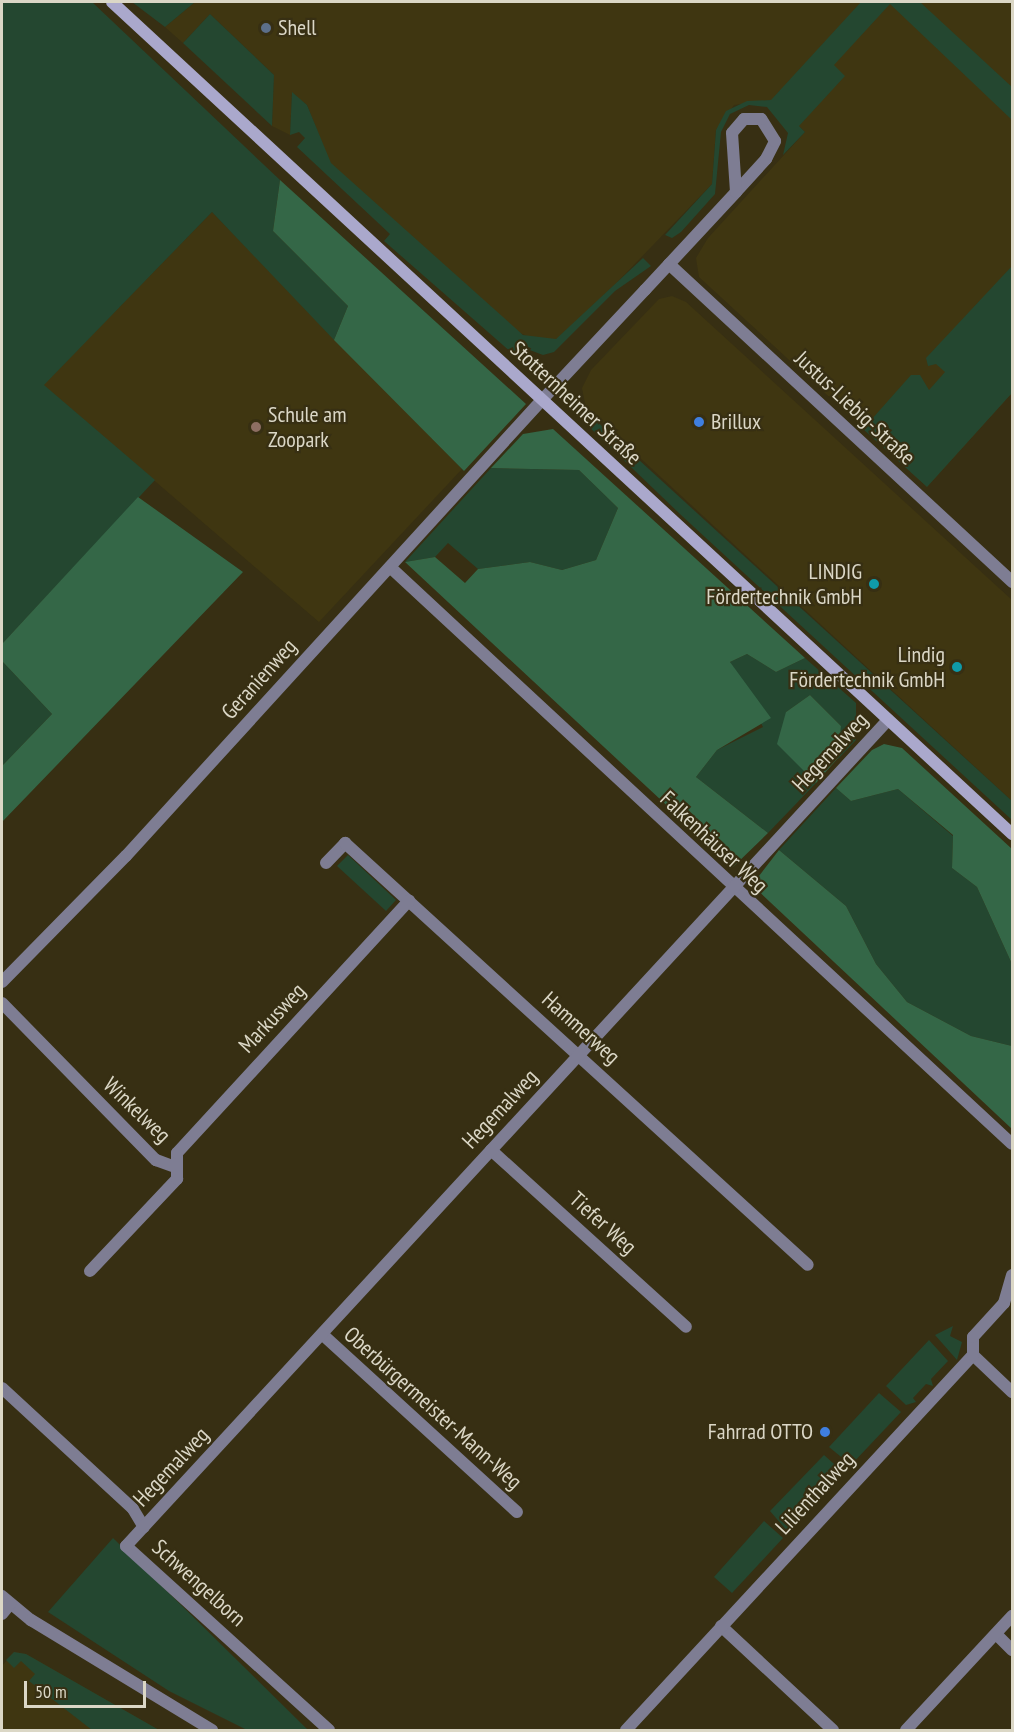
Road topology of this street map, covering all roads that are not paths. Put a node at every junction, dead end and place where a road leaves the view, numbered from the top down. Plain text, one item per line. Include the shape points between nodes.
1 (112, 2) edge
2 (736, 192) junction
3 (669, 264) junction
4 (542, 400) junction
5 (390, 567) junction
6 (1012, 582) edge
7 (888, 720) junction
8 (1012, 834) edge
9 (326, 863) dead end
10 (733, 888) junction
11 (409, 901) junction
12 (2, 982) edge
13 (2, 1003) edge
14 (579, 1055) junction
15 (1012, 1144) edge
16 (491, 1150) junction
17 (175, 1167) junction
18 (808, 1265) dead end
19 (90, 1271) dead end
20 (1012, 1275) edge
21 (686, 1327) dead end
22 (322, 1334) junction
23 (973, 1355) junction
24 (2, 1388) edge
25 (1012, 1392) edge
26 (517, 1512) dead end
27 (144, 1527) junction
28 (4, 1605) edge
29 (1012, 1616) edge
30 (721, 1626) junction
31 (996, 1634) junction
32 (1012, 1650) edge
33 (204, 1729) edge
34 (329, 1731) edge
35 (626, 1731) edge
36 (833, 1731) edge
37 (906, 1731) edge

1 - 4 main road, Stotternheimer Straße
2 - 2 street via 772,151 773,131 761,119 744,119 732,133
2 - 3 street
3 - 4 street
3 - 6 street, Justus-Liebig-Straße
4 - 5 street, Geranienweg
4 - 7 main road, Stotternheimer Straße
5 - 10 street, Falkenhäuser Weg
5 - 12 street, Geranienweg
7 - 8 main road, Stotternheimer Straße
7 - 10 street, Hegemalweg
9 - 11 street, Hammerweg via 345,843
10 - 14 street, Hegemalweg
10 - 15 street, Falkenhäuser Weg
11 - 14 street, Hammerweg
11 - 17 street, Markusweg via 177,1153
13 - 17 street, Winkelweg via 156,1160
14 - 16 street, Hegemalweg
14 - 18 street, Hammerweg
16 - 21 street, Tiefer Weg
16 - 22 street, Hegemalweg
17 - 19 street, Winkelweg via 177,1179
20 - 23 street, Lilienthalweg via 1004,1303 973,1337
22 - 26 street, Oberbürgermeister-Mann-Weg
22 - 27 street, Hegemalweg
23 - 25 street
23 - 30 street, Lilienthalweg
24 - 27 street, Schwengelborn via 133,1509
27 - 34 street, Schwengelborn via 126,1546
28 - 33 street
29 - 31 street
30 - 35 street, Lilienthalweg
30 - 36 street
31 - 32 street
31 - 37 street

